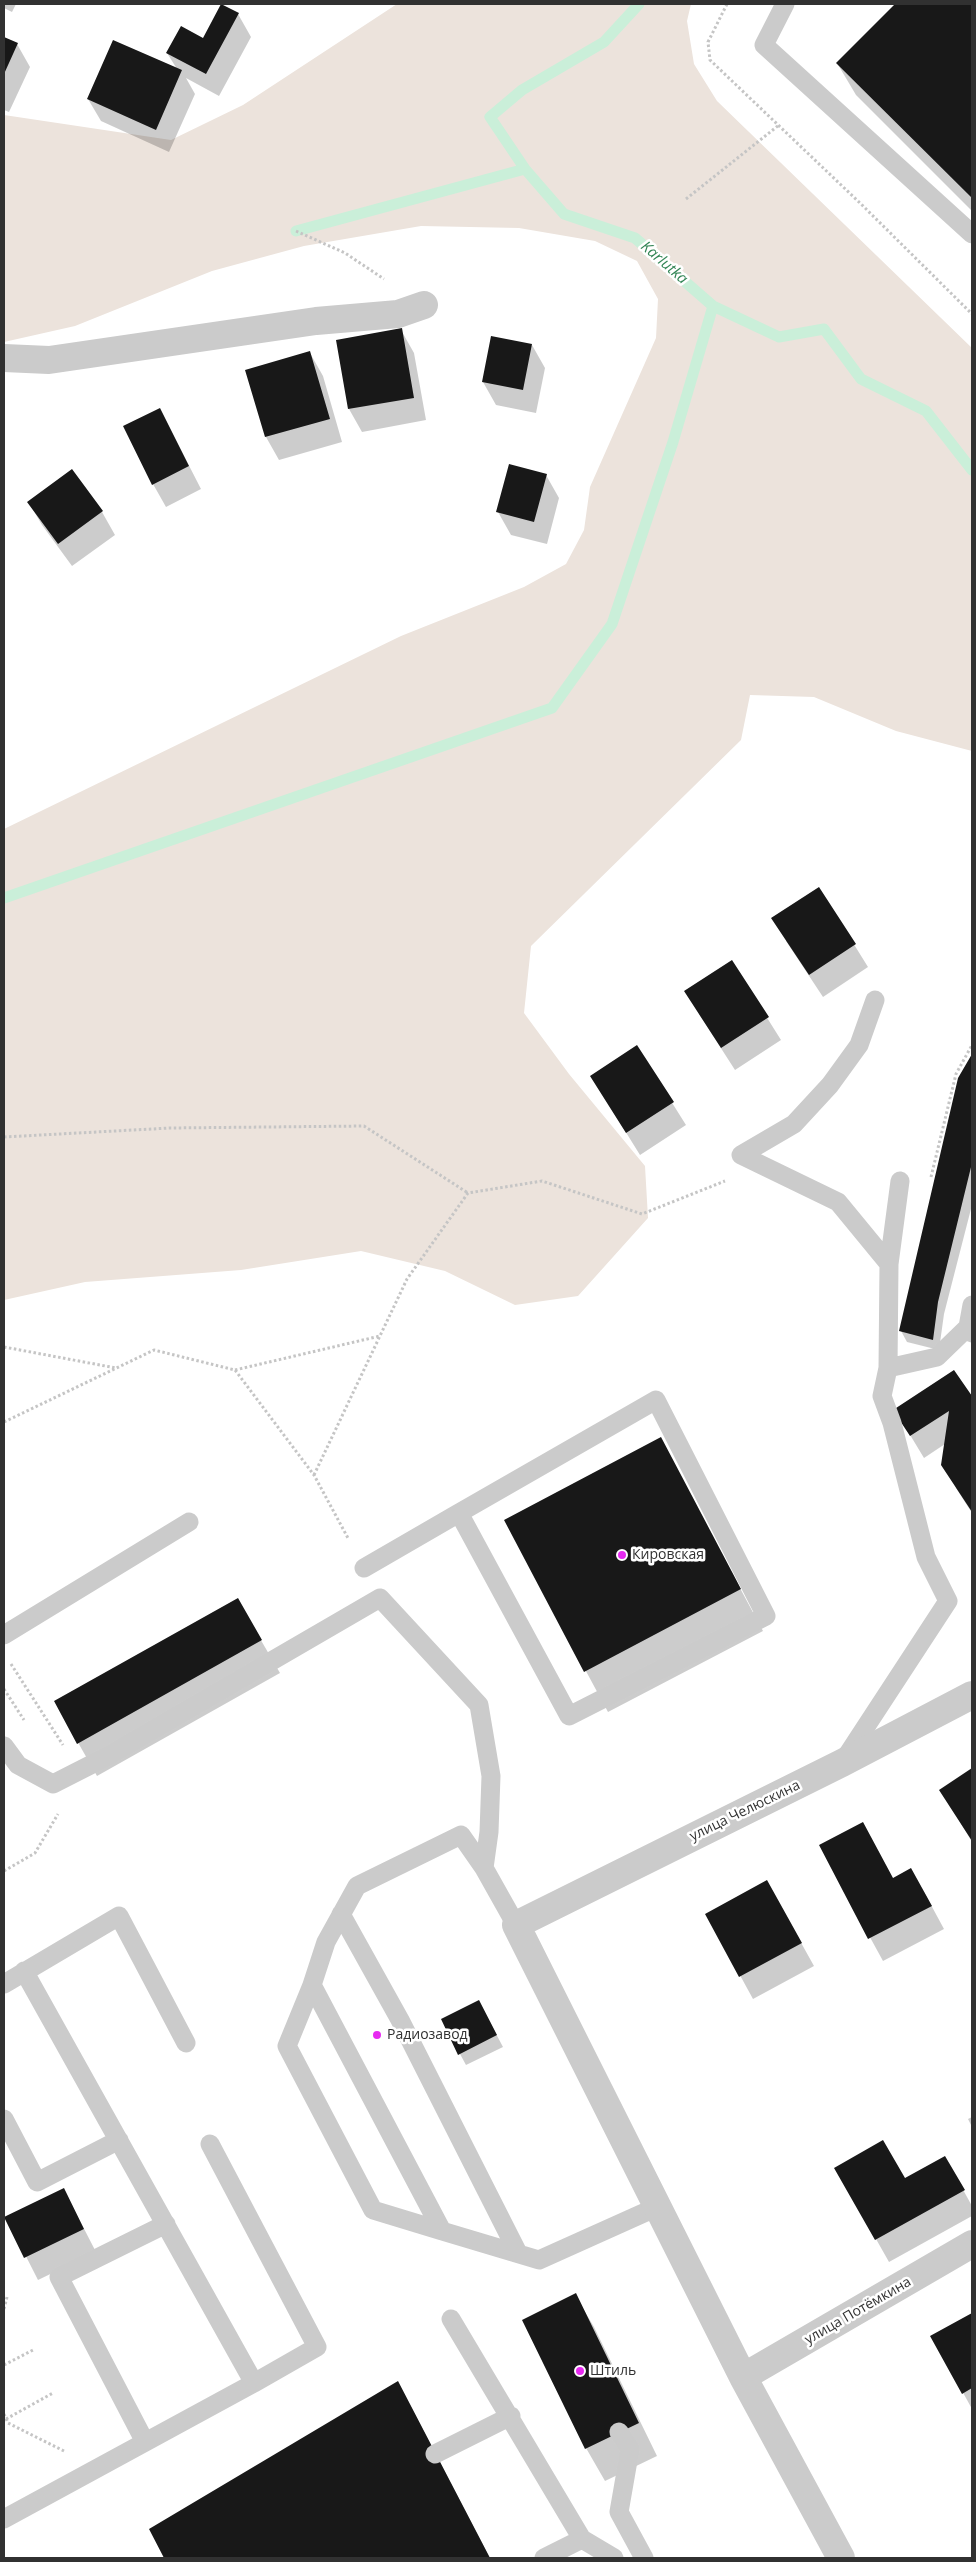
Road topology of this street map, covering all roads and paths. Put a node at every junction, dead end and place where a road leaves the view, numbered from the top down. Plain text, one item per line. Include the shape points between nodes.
1 (727, 4) edge
2 (785, 4) edge
3 (779, 125) junction
4 (686, 199) dead end
5 (296, 231) dead end
6 (972, 234) edge
7 (424, 305) joint
8 (972, 314) edge
9 (4, 358) edge
10 (875, 1000) dead end
11 (972, 1045) edge
12 (4, 1137) edge
13 (764, 1166) junction
14 (900, 1181) joint
15 (468, 1193) junction
16 (888, 1264) junction
17 (972, 1305) edge
18 (970, 1330) edge
19 (380, 1336) junction
20 (4, 1347) edge
21 (116, 1368) junction
22 (888, 1368) junction
23 (235, 1370) junction
24 (4, 1422) edge
25 (314, 1475) junction
26 (459, 1513) junction
27 (189, 1522) dead end
28 (364, 1568) joint
29 (4, 1634) edge
30 (9, 1660) dead end
31 (972, 1695) edge
32 (4, 1746) edge
33 (842, 1763) junction
34 (79, 1771) junction
35 (53, 1784) junction
36 (484, 1868) junction
37 (4, 1871) edge
38 (342, 1914) junction
39 (516, 1924) junction
40 (24, 1970) junction
41 (4, 1984) edge
42 (312, 1985) junction
43 (186, 2043) dead end
44 (4, 2119) edge
45 (119, 2140) junction
46 (210, 2144) dead end
47 (657, 2207) junction
48 (166, 2224) junction
49 (442, 2231) junction
50 (972, 2244) edge
51 (518, 2253) junction
52 (8, 2297) dead end
53 (4, 2309) edge
54 (451, 2319) dead end
55 (33, 2350) dead end
56 (4, 2365) edge
57 (743, 2377) junction
58 (254, 2383) junction
59 (53, 2393) dead end
60 (4, 2414) edge
61 (511, 2416) junction
62 (6, 2419) junction
63 (619, 2432) dead end
64 (146, 2442) junction
65 (64, 2451) dead end
66 (435, 2454) dead end
67 (4, 2519) edge
68 (582, 2538) junction
69 (544, 2558) edge
70 (614, 2558) edge
71 (644, 2558) edge
72 (841, 2558) edge

1 - 3 path via 708,42 710,60
2 - 6 lane via 764,45
3 - 4 path
3 - 8 path
5 - 7 path via 345,253
7 - 9 street via 398,314 316,321 49,360
10 - 13 lane via 859,1045 830,1086 794,1124 741,1155
11 - 14 path via 956,1074 929,1187
12 - 15 path via 170,1128 364,1126
13 - 15 path via 642,1214 542,1181
13 - 16 lane via 838,1202
14 - 16 lane
15 - 19 path via 407,1279
16 - 22 lane
17 - 18 lane
18 - 22 lane via 937,1357
19 - 23 path
19 - 25 path
20 - 21 path
21 - 23 path via 154,1350
21 - 24 path
22 - 33 lane via 882,1396 892,1422 926,1557 948,1601
23 - 25 path
25 - 28 path
26 - 26 lane via 570,1716 766,1616 656,1400
26 - 28 lane
27 - 29 lane
30 - 34 path
31 - 33 street, улица Челюскина
32 - 35 lane via 18,1765
33 - 39 street, улица Челюскина
34 - 35 lane
34 - 36 lane via 380,1598 479,1705 491,1776
35 - 37 path via 58,1815 35,1853
36 - 38 lane via 461,1835 357,1886
36 - 39 lane
38 - 42 lane via 326,1942
38 - 51 lane via 400,2020
39 - 47 street
40 - 41 lane
40 - 43 lane via 119,1916
40 - 45 lane
42 - 49 lane
42 - 49 lane via 287,2046 373,2210
44 - 45 lane via 37,2182
45 - 48 lane
46 - 58 lane via 317,2347
47 - 51 lane via 539,2260
47 - 57 street
48 - 58 lane
48 - 64 lane via 59,2277
49 - 51 lane
50 - 57 street, улица Потёмкина
52 - 53 path
54 - 61 lane
55 - 56 path
57 - 72 street
58 - 64 lane
59 - 62 path
60 - 62 path
61 - 66 lane
61 - 68 lane
62 - 65 path
63 - 71 lane via 630,2448 620,2512
64 - 67 lane
68 - 69 lane
68 - 70 lane

